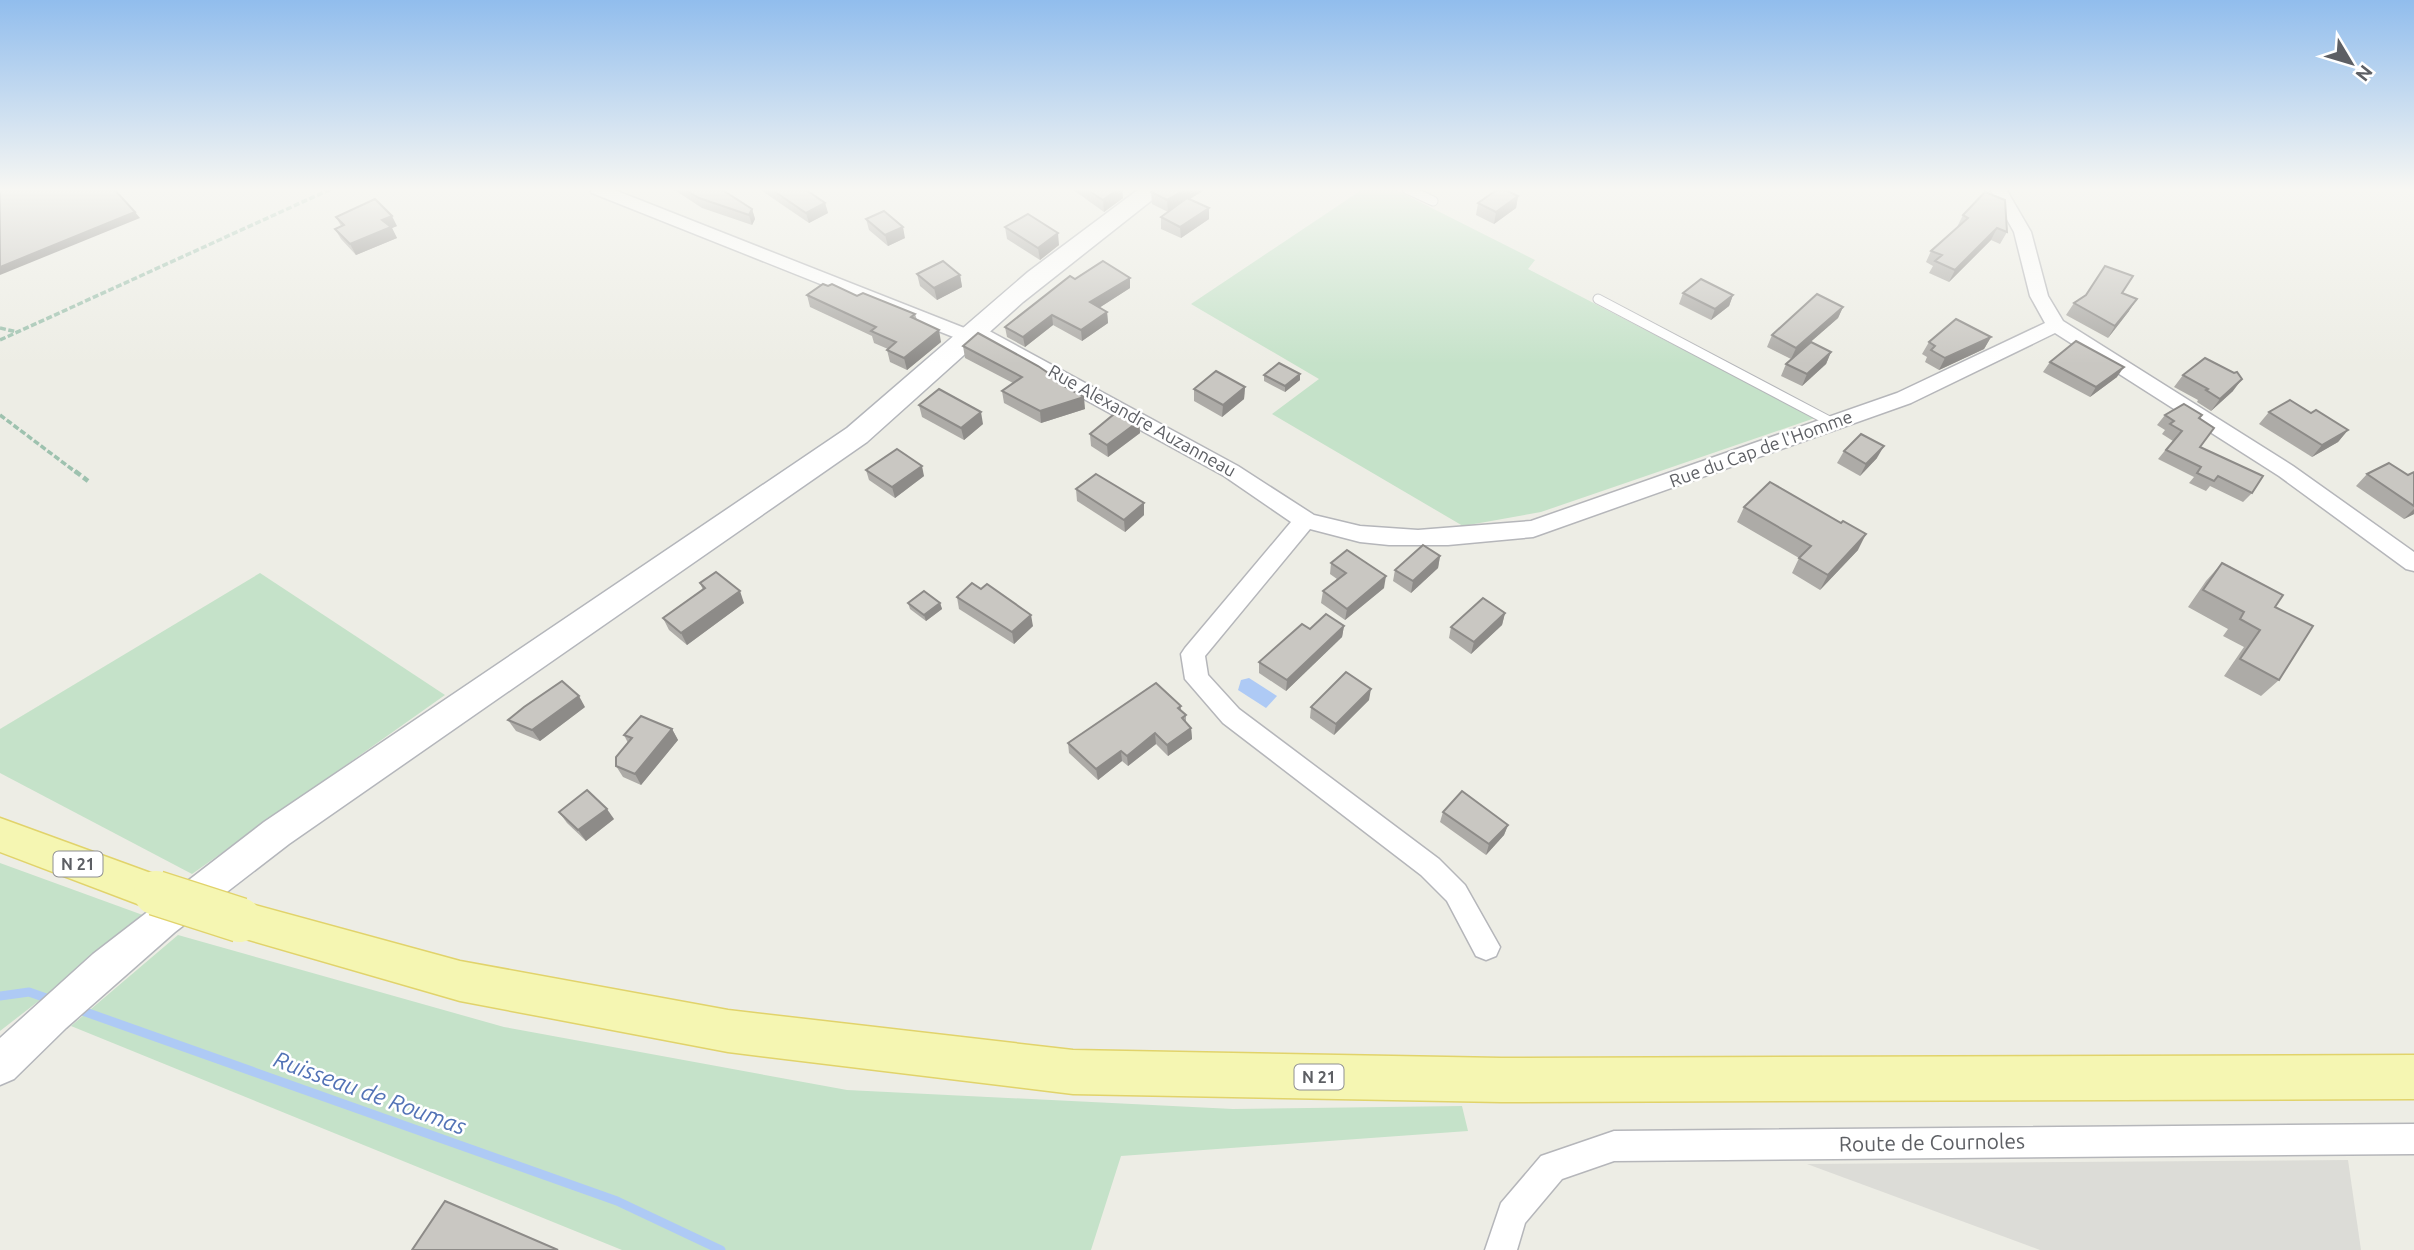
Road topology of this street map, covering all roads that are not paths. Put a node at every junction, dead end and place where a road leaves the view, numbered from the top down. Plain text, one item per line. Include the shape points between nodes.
1 (749, 247) edge
2 (1077, 247) edge
3 (2028, 247) edge
4 (1598, 299) dead end
5 (2056, 324) junction
6 (971, 333) junction
7 (1833, 423) junction
8 (1305, 520) junction
9 (2414, 563) edge
10 (0, 835) edge
11 (1486, 947) dead end
12 (0, 1065) edge
13 (2414, 1077) edge
14 (2414, 1139) edge
15 (1501, 1250) edge

1 - 6 street, Rue Alexandre Auzanneau
2 - 6 street
3 - 5 street via 2035,292
4 - 7 lane
5 - 7 street, Rue du Cap de l'Homme via 1904,398
5 - 9 street via 2286,471
6 - 8 street, Rue Alexandre Auzanneau via 1068,379 1248,480
6 - 12 street via 857,435 290,821 126,947
7 - 8 street, Rue du Cap de l'Homme via 1532,529 1429,538 1368,533
8 - 11 street via 1193,654 1197,680 1231,716 1430,867 1456,893
10 - 13 main road, N 21, bridge via 240,920 460,981 714,1029 1073,1072 1501,1080
14 - 15 street, Route de Cournoles via 1614,1146 1552,1167 1511,1214

